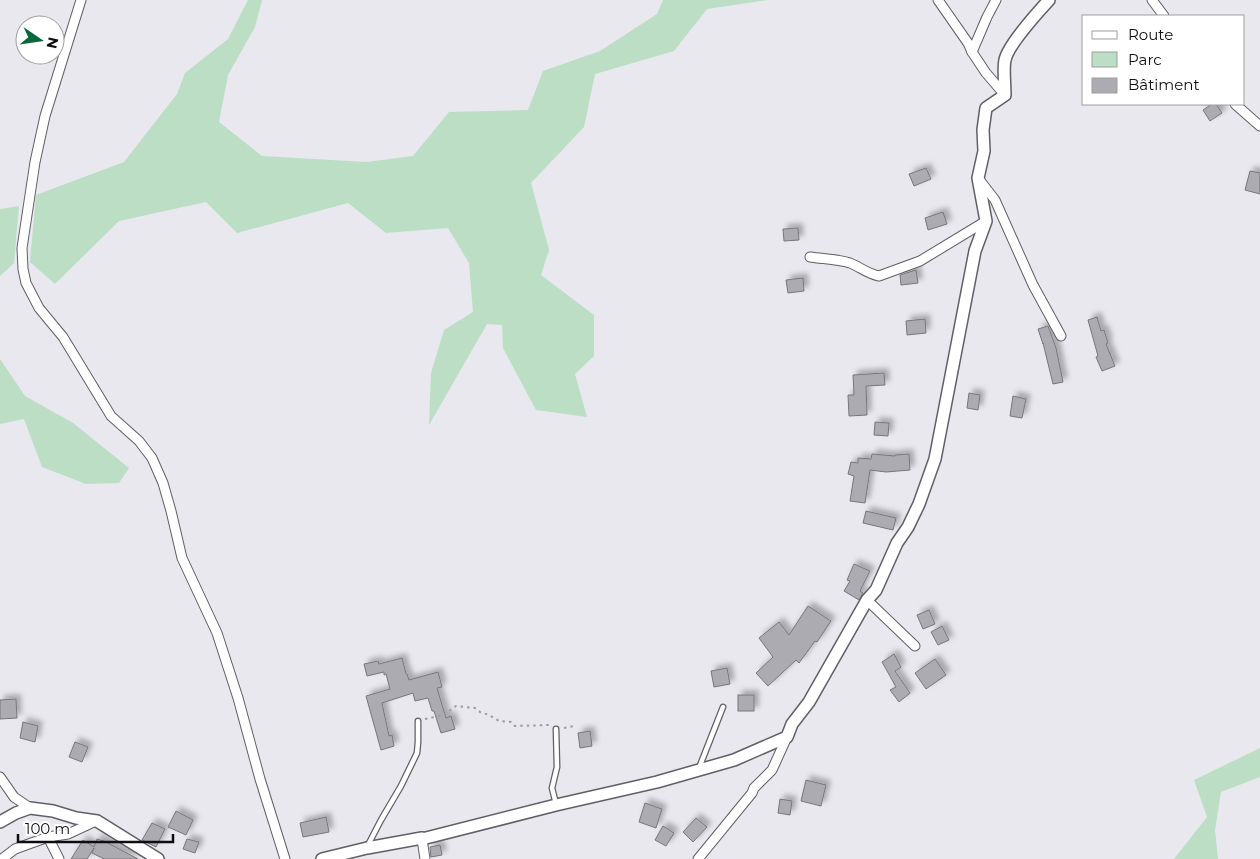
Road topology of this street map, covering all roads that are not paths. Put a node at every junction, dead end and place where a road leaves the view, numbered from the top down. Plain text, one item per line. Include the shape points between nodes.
1 (81, 0) edge
2 (938, 0) edge
3 (996, 0) edge
4 (1049, 0) edge
5 (1152, 0) edge
6 (1163, 15) edge
7 (972, 52) junction
8 (1005, 96) junction
9 (1236, 105) edge
10 (1260, 126) edge
11 (978, 178) junction
12 (986, 221) junction
13 (810, 258) dead end
14 (1061, 336) dead end
15 (867, 600) junction
16 (916, 646) dead end
17 (723, 706) dead end
18 (418, 721) road end
19 (556, 729) road end
20 (787, 737) junction
21 (699, 769) junction
22 (0, 777) edge
23 (556, 804) junction
24 (30, 808) junction
25 (97, 821) junction
26 (0, 822) edge
27 (48, 837) junction
28 (422, 839) junction
29 (367, 848) junction
30 (2, 859) edge
31 (59, 859) edge
32 (158, 859) edge
33 (285, 859) edge
34 (322, 859) edge
35 (424, 859) edge
36 (698, 859) edge

1 - 33 street via 34,162 22,269 39,308 63,337 112,416 152,458 166,492 182,558 217,633
2 - 7 street
3 - 7 street
4 - 8 street via 1014,42 1005,59
5 - 6 street
7 - 8 street
8 - 11 street via 986,108 984,151
9 - 10 street
11 - 12 street
11 - 14 street via 996,200 1033,285
12 - 13 street via 920,261 880,276 836,260
12 - 15 street via 975,251 935,459 908,527 896,543 876,590
15 - 16 street
15 - 20 street
17 - 21 lane
18 - 29 lane via 417,753
19 - 23 lane via 557,768 552,788
20 - 21 street via 734,760
20 - 36 street via 772,770
21 - 23 street via 657,782
22 - 24 street via 14,797
23 - 28 street
24 - 25 street
24 - 26 street
25 - 27 street via 68,834
25 - 32 street
27 - 30 street via 15,849
27 - 31 street
28 - 29 street
28 - 35 street
29 - 34 street

